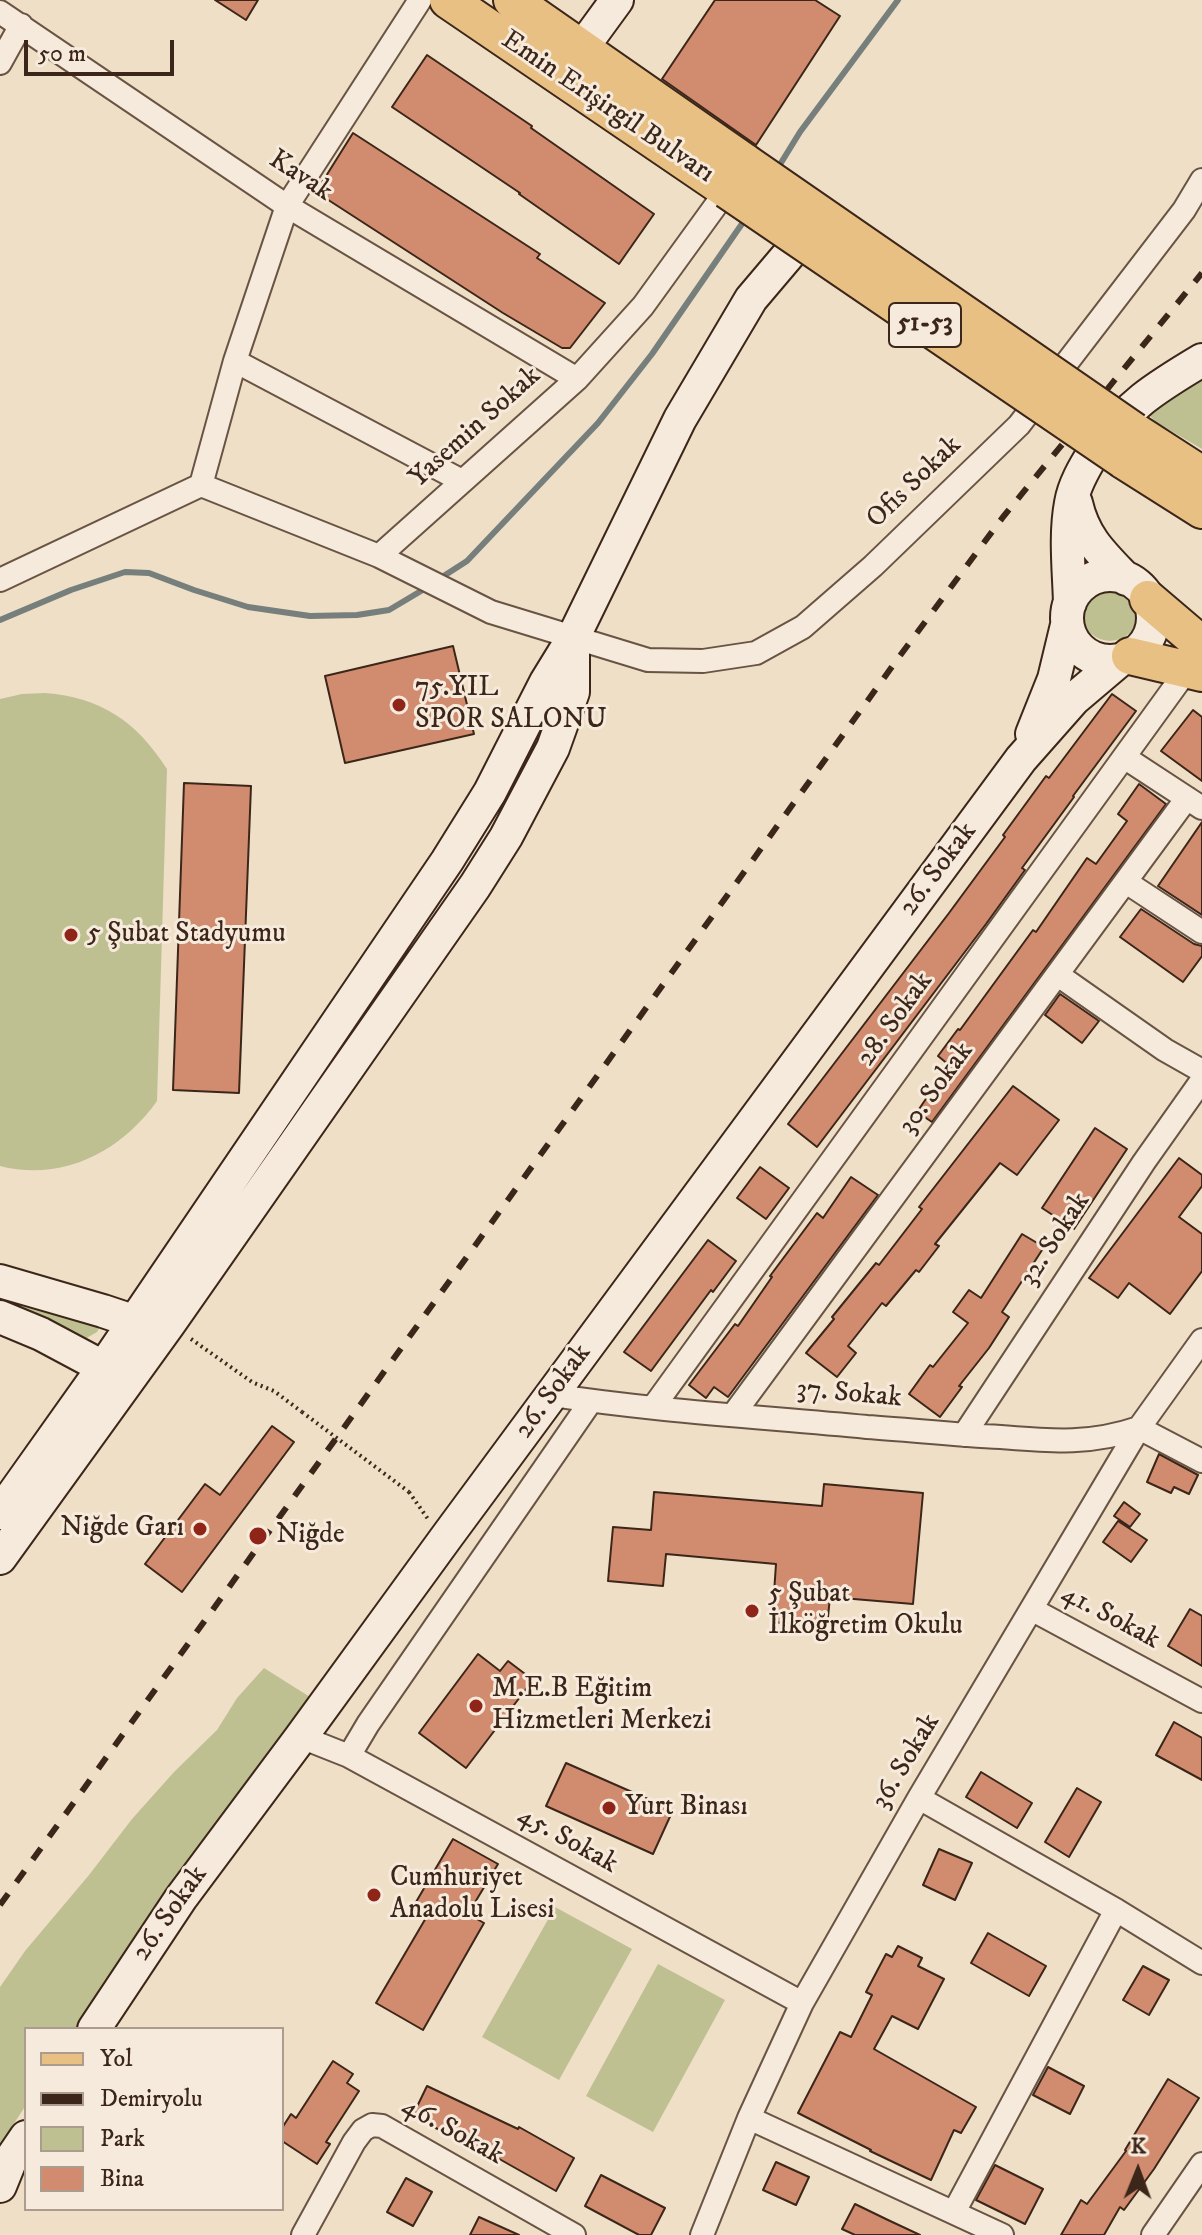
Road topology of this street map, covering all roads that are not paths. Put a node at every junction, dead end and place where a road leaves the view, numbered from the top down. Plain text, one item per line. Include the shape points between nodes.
1 (420, 0) edge
2 (448, 0) edge
3 (512, 0) edge
4 (617, 0) edge
5 (0, 12) edge
6 (21, 25) junction
7 (582, 48) junction
8 (0, 63) edge
9 (737, 176) junction
10 (1202, 180) edge
11 (287, 206) junction
12 (801, 240) junction
13 (1202, 360) edge
14 (235, 361) junction
15 (577, 379) junction
16 (1128, 446) junction
17 (1202, 475) edge
18 (462, 481) junction
19 (201, 485) junction
20 (1073, 493) junction
21 (1202, 510) edge
22 (379, 556) junction
23 (0, 580) edge
24 (1137, 589) junction
25 (1069, 614) junction
26 (573, 638) junction
27 (1125, 658) junction
28 (1197, 662) edge
29 (1124, 757) junction
30 (1021, 759) junction
31 (1195, 803) edge
32 (1126, 882) junction
33 (1202, 932) edge
34 (1058, 975) junction
35 (1202, 1071) edge
36 (1202, 1080) edge
37 (0, 1281) edge
38 (0, 1317) edge
39 (133, 1321) junction
40 (1202, 1340) edge
41 (142, 1360) junction
42 (103, 1368) junction
43 (552, 1395) junction
44 (591, 1401) junction
45 (654, 1406) junction
46 (733, 1415) junction
47 (1139, 1428) junction
48 (964, 1435) junction
49 (1202, 1461) edge
50 (0, 1513) edge
51 (0, 1558) edge
52 (1033, 1610) junction
53 (1202, 1701) edge
54 (301, 1737) junction
55 (349, 1756) junction
56 (919, 1798) junction
57 (1116, 1910) junction
58 (1202, 1963) edge
59 (802, 2003) junction
60 (95, 2027) edge
61 (749, 2118) junction
62 (1202, 2164) edge
63 (954, 2212) junction
64 (303, 2235) edge
65 (574, 2235) edge
66 (702, 2235) edge
67 (1002, 2235) edge
68 (1153, 2235) edge

1 - 11 street
2 - 9 main road, Emin Erişirgil Bulvarı / 51-53
3 - 7 main road, Emin Erişirgil Bulvarı / 51-53
4 - 7 main road
5 - 6 street, Kavak
6 - 8 street
6 - 11 street, Kavak
7 - 9 main road, Emin Erişirgil Bulvarı / 51-53
9 - 12 main road, 51-53, bridge
9 - 15 street, Yasemin Sokak via 643,306
9 - 16 main road, 51-53, bridge
10 - 26 street, Ofis Sokak via 1019,425 803,627 756,653 703,661 648,660
11 - 14 street
11 - 15 street, Kavak
12 - 16 main road, 51-53, bridge
12 - 26 main road via 751,299 680,419
13 - 20 main road via 1152,390 1118,421
14 - 18 street
14 - 19 street
15 - 18 street, Yasemin Sokak
16 - 17 main road, 51-53
16 - 21 main road, 51-53
18 - 22 street, Yasemin Sokak
19 - 22 street
19 - 23 street
20 - 24 main road via 1092,543
20 - 25 main road, 26. Sokak
22 - 26 street, Ofis Sokak via 491,612
24 - 25 main road via 1115,576 1093,579 1083,585
24 - 27 main road via 1153,617 1145,644
24 - 28 main road
25 - 27 main road via 1071,636 1086,654 1108,661
25 - 30 main road, 26. Sokak via 1054,679
26 - 39 main road via 447,861
26 - 41 main road via 573,692 553,748 506,837
27 - 28 main road
27 - 30 main road, 26. Sokak via 1074,699
28 - 29 street, 28. Sokak
29 - 31 street
29 - 45 street, 28. Sokak
30 - 43 main road, 26. Sokak
31 - 32 street, 30. Sokak
32 - 33 street
32 - 34 street, 30. Sokak
34 - 35 street
34 - 46 street, 30. Sokak
36 - 48 street, 32. Sokak
37 - 39 main road
38 - 42 main road
39 - 41 main road via 144,1336
39 - 42 main road
40 - 47 street, 36. Sokak
41 - 42 main road via 129,1373
41 - 51 main road
42 - 50 main road
43 - 44 street, 37. Sokak
43 - 54 main road, 26. Sokak
44 - 45 street, 37. Sokak
44 - 55 street
45 - 46 street, 37. Sokak
46 - 48 street, 37. Sokak
47 - 48 street, 37. Sokak via 1072,1442
47 - 49 street
47 - 52 street, 36. Sokak
52 - 53 street, 41. Sokak
52 - 56 street, 36. Sokak
54 - 55 street, 45. Sokak
54 - 60 main road, 26. Sokak via 172,1909
55 - 59 street, 45. Sokak
56 - 57 street
56 - 59 street, 36. Sokak
57 - 58 street
57 - 63 street
59 - 61 street, 36. Sokak
61 - 63 street
61 - 66 street, 36. Sokak
62 - 68 street
63 - 67 street
64 - 65 street, 46. Sokak via 354,2142 372,2125

